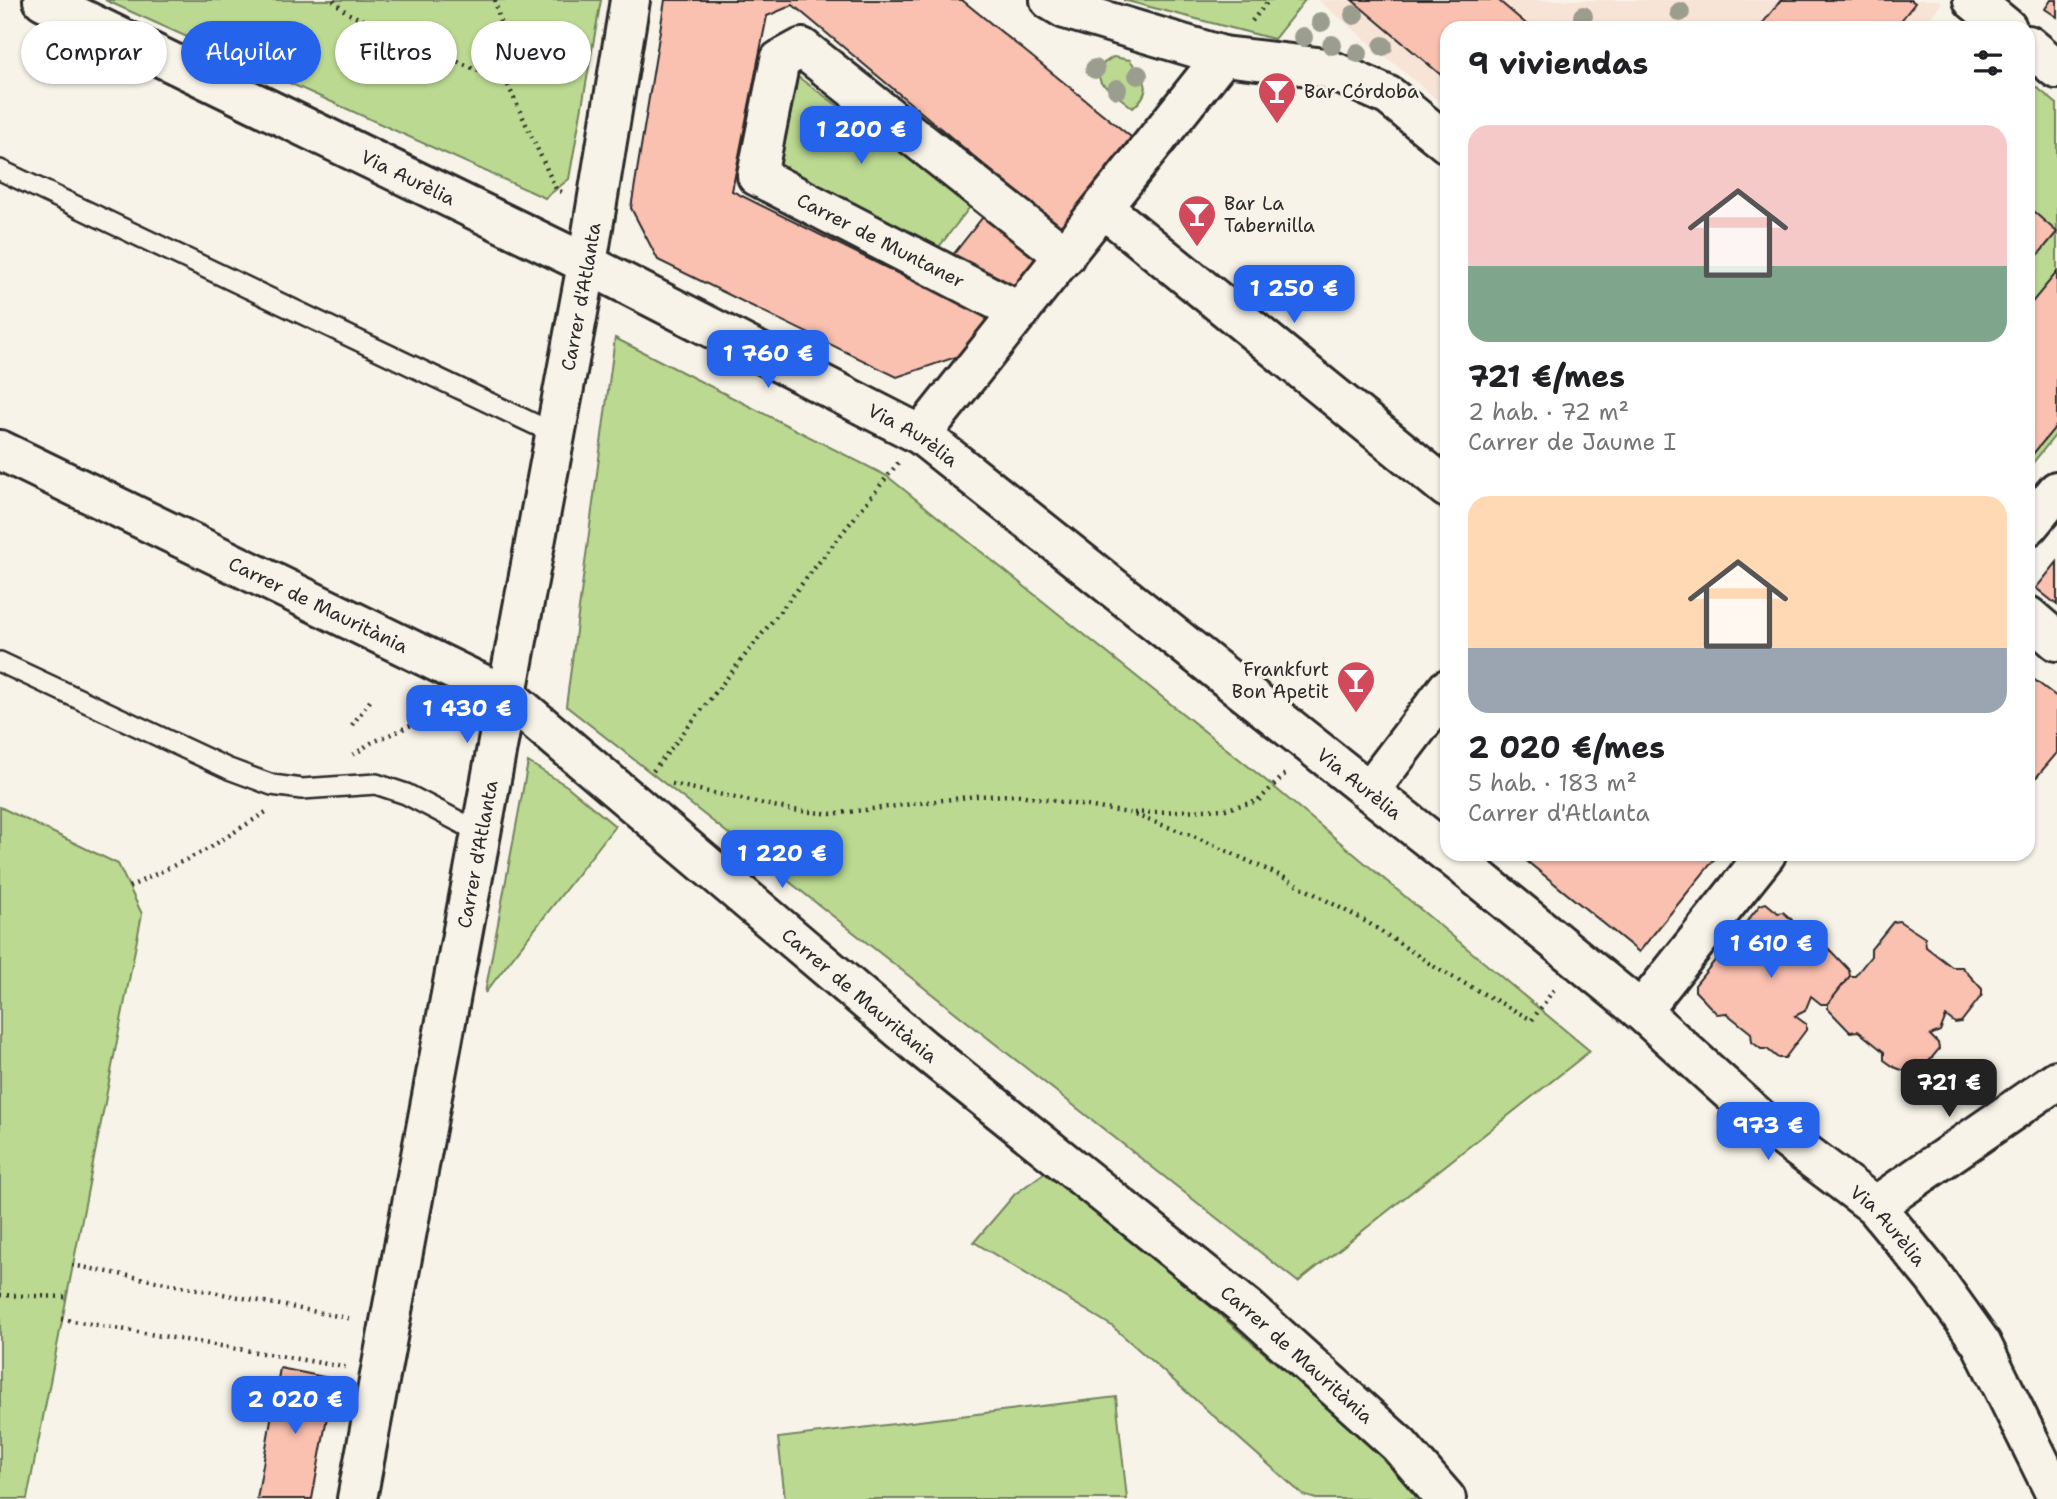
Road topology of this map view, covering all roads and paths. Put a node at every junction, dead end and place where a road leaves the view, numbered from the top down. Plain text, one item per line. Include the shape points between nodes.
1 (43, 0) edge
2 (333, 0) edge
3 (495, 0) edge
4 (630, 0) edge
5 (1050, 0) edge
6 (500, 21) edge
7 (2035, 52) edge
8 (1223, 56) junction
9 (471, 67) edge
10 (2057, 69) edge
11 (507, 84) edge
12 (1440, 137) edge
13 (0, 170) edge
14 (556, 189) dead end
15 (1103, 208) junction
16 (1065, 256) junction
17 (587, 264) junction
18 (1020, 312) junction
19 (555, 434) junction
20 (921, 435) junction
21 (0, 450) edge
22 (887, 476) dead end
23 (1440, 482) edge
24 (2057, 491) edge
25 (2035, 518) edge
26 (2035, 621) edge
27 (2057, 641) edge
28 (0, 662) edge
29 (507, 696) junction
30 (373, 697) dead end
31 (1440, 698) edge
32 (456, 705) dead end
33 (352, 725) dead end
34 (371, 743) dead end
35 (1311, 743) junction
36 (662, 760) dead end
37 (660, 782) dead end
38 (1370, 790) junction
39 (1129, 813) junction
40 (481, 833) junction
41 (1440, 847) edge
42 (206, 850) dead end
43 (1458, 861) edge
44 (1760, 861) edge
45 (129, 887) dead end
46 (1539, 1008) dead end
47 (1641, 1011) junction
48 (2057, 1080) edge
49 (1875, 1206) junction
50 (72, 1265) dead end
51 (0, 1295) edge
52 (66, 1297) dead end
53 (61, 1319) dead end
54 (355, 1320) dead end
55 (346, 1367) dead end
56 (2057, 1497) edge
57 (357, 1499) edge
58 (1446, 1499) edge

1 - 17 street, Via Aurèlia
2 - 9 path via 347,13
3 - 6 path
4 - 17 street, Carrer d'Atlanta
5 - 8 street via 1065,9
7 - 10 street
8 - 12 street via 1326,68 1389,96
8 - 15 street
11 - 14 path
13 - 19 lane
15 - 16 street
15 - 23 street
16 - 18 street
16 - 18 street, Carrer de Muntaner via 802,48 780,60 757,176
17 - 19 street, Carrer d'Atlanta
17 - 20 street, Via Aurèlia
18 - 20 street
19 - 29 street, Carrer d'Atlanta
20 - 35 street, Via Aurèlia
21 - 29 street, Carrer de Mauritània
22 - 36 path
24 - 25 street
26 - 27 street
28 - 40 lane via 272,785 302,789 376,784 406,793
29 - 40 street, Carrer d'Atlanta
29 - 58 street, Carrer de Mauritània via 922,1048 1248,1309 1399,1444
30 - 33 path
31 - 38 street
32 - 34 path
35 - 38 street, Via Aurèlia
35 - 39 path via 1258,801 1226,809
37 - 39 path via 832,814 1019,795
38 - 41 street, Via Aurèlia
39 - 46 path via 1207,841 1281,876 1532,1020
40 - 57 street, Carrer d'Atlanta
42 - 45 path
43 - 47 street, Via Aurèlia
44 - 47 street
47 - 49 street, Via Aurèlia via 1760,1119
48 - 49 street
49 - 56 street, Via Aurèlia via 1981,1343
50 - 54 path
51 - 52 path
53 - 55 path

